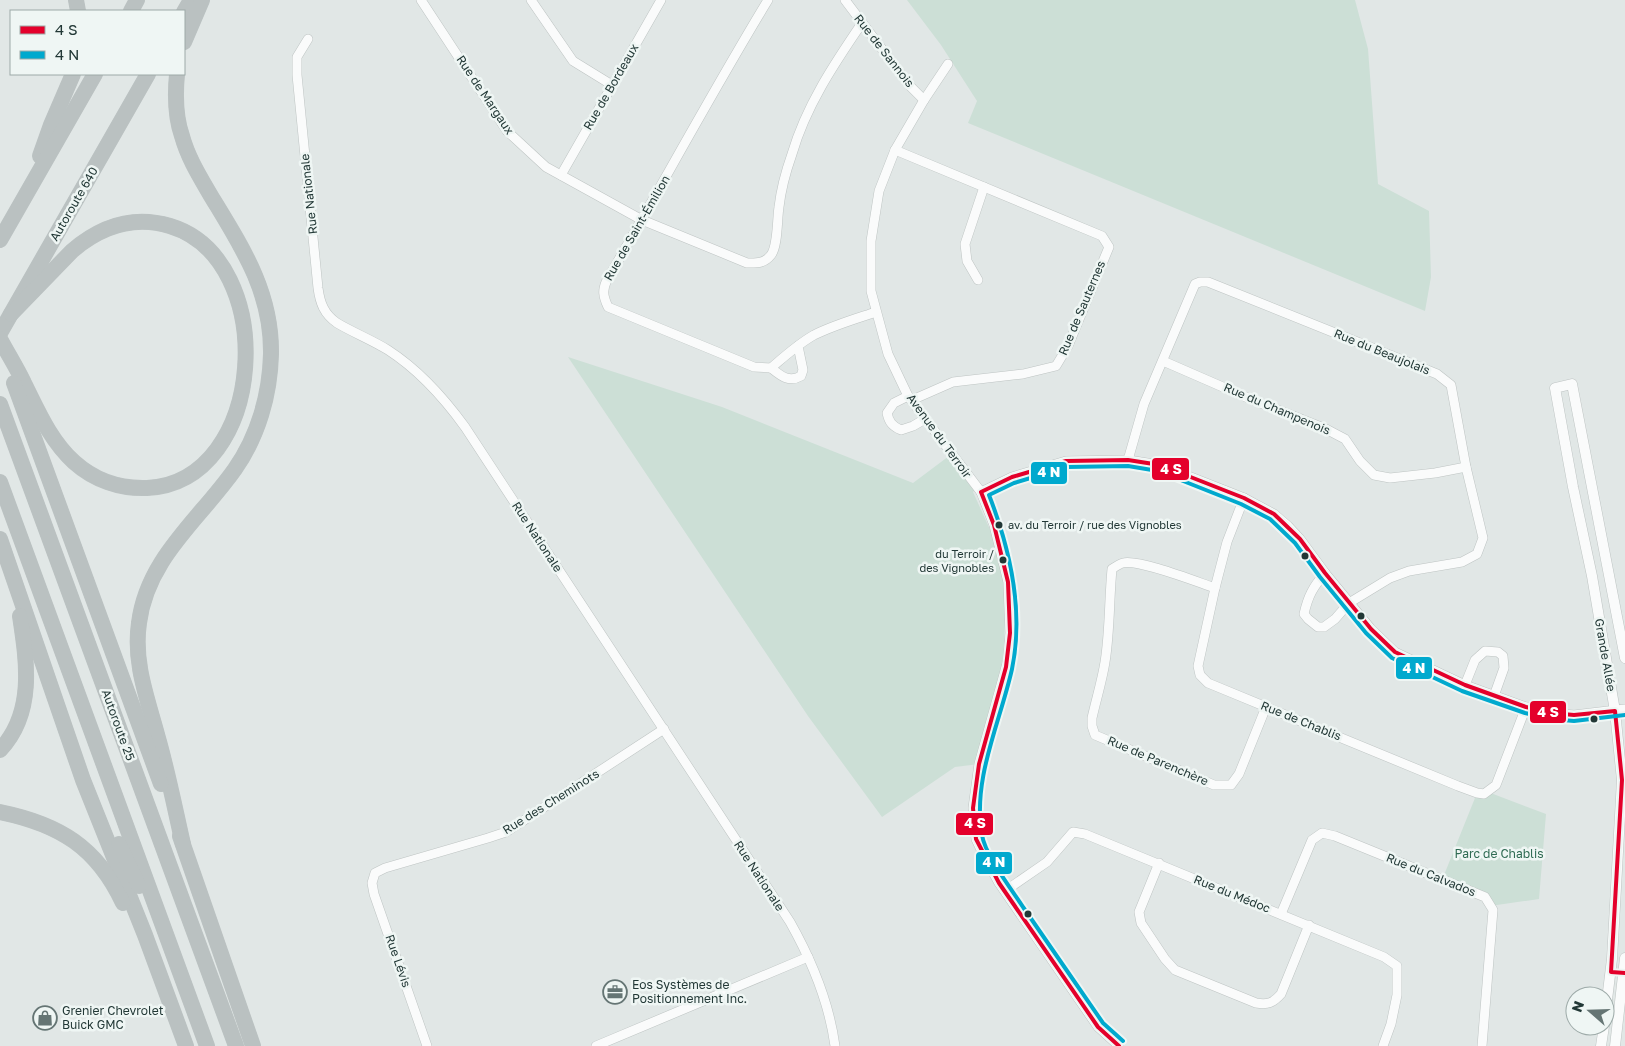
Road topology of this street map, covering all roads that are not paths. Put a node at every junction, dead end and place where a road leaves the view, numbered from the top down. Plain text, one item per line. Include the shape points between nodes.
1 (202, 0) edge
2 (421, 0) edge
3 (532, 0) edge
4 (660, 0) edge
5 (768, 0) edge
6 (845, 0) edge
7 (862, 23) junction
8 (308, 39) dead end
9 (185, 40) edge
10 (948, 64) dead end
11 (73, 75) edge
12 (94, 75) edge
13 (147, 75) edge
14 (177, 75) edge
15 (612, 85) junction
16 (924, 100) junction
17 (895, 150) junction
18 (561, 175) junction
19 (984, 187) junction
20 (29, 188) junction
21 (642, 220) junction
22 (0, 240) edge
23 (978, 280) dead end
24 (876, 312) junction
25 (11, 314) junction
26 (0, 333) edge
27 (0, 340) edge
28 (0, 344) edge
29 (798, 346) junction
30 (1163, 361) junction
31 (10, 364) junction
32 (771, 368) junction
33 (910, 398) junction
34 (0, 404) edge
35 (925, 419) junction
36 (1128, 460) junction
37 (1466, 467) junction
38 (0, 482) edge
39 (981, 492) junction
40 (1244, 498) junction
41 (0, 539) edge
42 (12, 573) junction
43 (1325, 573) junction
44 (1215, 588) junction
45 (1349, 603) junction
46 (1625, 658) edge
47 (45, 666) junction
48 (1465, 685) junction
49 (1494, 696) junction
50 (1266, 707) junction
51 (1526, 707) junction
52 (1620, 710) edge
53 (664, 730) junction
54 (0, 750) edge
55 (0, 812) edge
56 (183, 844) junction
57 (1158, 863) junction
58 (374, 876) joint
59 (1005, 891) junction
60 (1281, 914) junction
61 (1309, 925) junction
62 (145, 935) junction
63 (808, 957) junction
64 (1612, 959) junction
65 (1625, 959) edge
66 (1610, 972) junction
67 (1624, 972) edge
68 (181, 976) junction
69 (1608, 986) edge
70 (186, 1046) edge
71 (206, 1046) edge
72 (236, 1046) edge
73 (254, 1046) edge
74 (427, 1046) edge
75 (596, 1046) edge
76 (835, 1046) edge
77 (1119, 1046) edge
78 (1383, 1046) edge
79 (1482, 1046) edge
80 (1615, 1046) edge

1 - 9 highway
2 - 18 street, Rue de Margaux via 507,131 546,167
3 - 15 street via 573,61
4 - 15 street, Rue de Bordeaux
5 - 21 street, Rue de Saint-Émilion
6 - 7 street, Rue de Sannois
7 - 16 street, Rue de Sannois
7 - 21 street, Rue de Margaux via 831,68 792,152 784,178 772,255 761,263 747,263
8 - 53 street, Rue Nationale via 297,58 297,75 318,288 324,311 336,323 400,358 450,406
10 - 16 street, Avenue du Terroir
11 - 20 highway
12 - 20 highway
13 - 25 highway, Autoroute 640
14 - 56 highway via 176,107 181,135 194,166 257,277 268,318 271,353 264,405 247,450 162,560 146,590 140,615 137,639 139,665
15 - 18 street, Rue de Bordeaux
16 - 17 street, Avenue du Terroir
17 - 19 street, Rue de Sauternes
17 - 24 street, Avenue du Terroir via 879,191 871,241 871,291
18 - 21 street, Rue de Margaux
19 - 23 street via 965,244 967,261
19 - 33 street, Rue de Sauternes via 1102,236 1109,247 1068,346 1056,366 1023,374 953,382
20 - 22 highway
21 - 32 street, Rue de Saint-Émilion via 606,280 603,296 608,306 754,367
24 - 29 street via 814,335
24 - 33 street, Avenue du Terroir via 888,354
25 - 26 highway, Autoroute 640
25 - 31 highway via 72,251 90,237 126,223 156,223 192,236 222,264 238,299 246,354 239,400 217,450 203,466 179,480 140,488 116,485 98,478 60,448
27 - 31 highway
28 - 31 highway
29 - 32 street
29 - 32 street, Rue de Saint-Émilion via 803,370 801,376 789,380
30 - 36 street, Rue du Beaujolais via 1144,404
30 - 37 street, Rue du Champenois via 1326,429 1344,439 1374,475 1390,478
30 - 37 street, Rue du Beaujolais via 1195,284 1208,282 1437,374 1451,385
31 - 56 highway
33 - 35 street, Avenue du Terroir
33 - 35 street via 894,403 886,413 889,421 900,430
34 - 72 highway, Autoroute 25
35 - 39 street, Avenue du Terroir
36 - 39 street via 1066,461 1012,477
36 - 40 street via 1160,465
37 - 45 street, Rue du Beaujolais via 1483,538 1477,554 1462,562 1409,571 1390,578
38 - 68 highway
39 - 59 street, Avenue du Terroir via 994,525 1008,582 1010,633 1006,667 980,764 974,808 976,839
40 - 43 street via 1274,514 1288,526
40 - 44 street, Rue de Chablis via 1227,542
41 - 42 highway
42 - 47 highway
42 - 54 highway via 26,658 26,690 17,724
43 - 45 street
43 - 45 street via 1307,600 1304,614 1308,619 1318,627 1324,627
44 - 50 street, Rue de Chablis via 1198,666 1200,675 1208,683
44 - 50 street, Rue de Parenchère via 1133,563 1122,563 1112,569 1105,662 1092,718 1095,734 1214,785 1231,785 1239,774
45 - 48 street via 1395,652
46 - 52 street, Grande Allée via 1572,384 1556,388 1572,486
47 - 62 highway via 83,780
47 - 68 highway via 81,761
48 - 49 street
48 - 49 street via 1475,660 1485,651 1498,652 1503,656 1504,668
49 - 51 street
50 - 51 street, Rue de Chablis via 1484,794 1496,785
51 - 52 street via 1574,715
52 - 64 street, Grande Allée via 1622,780
53 - 58 street, Rue des Cheminots via 506,832 385,868
53 - 63 street, Rue Nationale via 790,922
55 - 62 highway via 54,828 84,848 106,873
56 - 73 highway
57 - 59 street, Rue du Médoc via 1073,832 1047,862
57 - 60 street, Rue du Médoc
57 - 61 street via 1139,912 1141,923 1165,959 1175,970 1256,1004 1266,1005 1281,994
58 - 74 street, Rue Lévis via 374,894
59 - 77 street, Avenue du Terroir via 1098,1027
60 - 61 street, Rue du Médoc
60 - 79 street, Rue du Calvados via 1312,840 1322,833 1485,897 1493,910
61 - 78 street, Rue du Médoc via 1384,957 1397,966 1397,995
62 - 70 highway
63 - 75 street
63 - 76 street, Rue Nationale via 829,1014
64 - 65 street
64 - 66 street, Grande Allée
65 - 67 street
66 - 67 street
66 - 69 street, Grande Allée
67 - 80 street
68 - 71 highway

